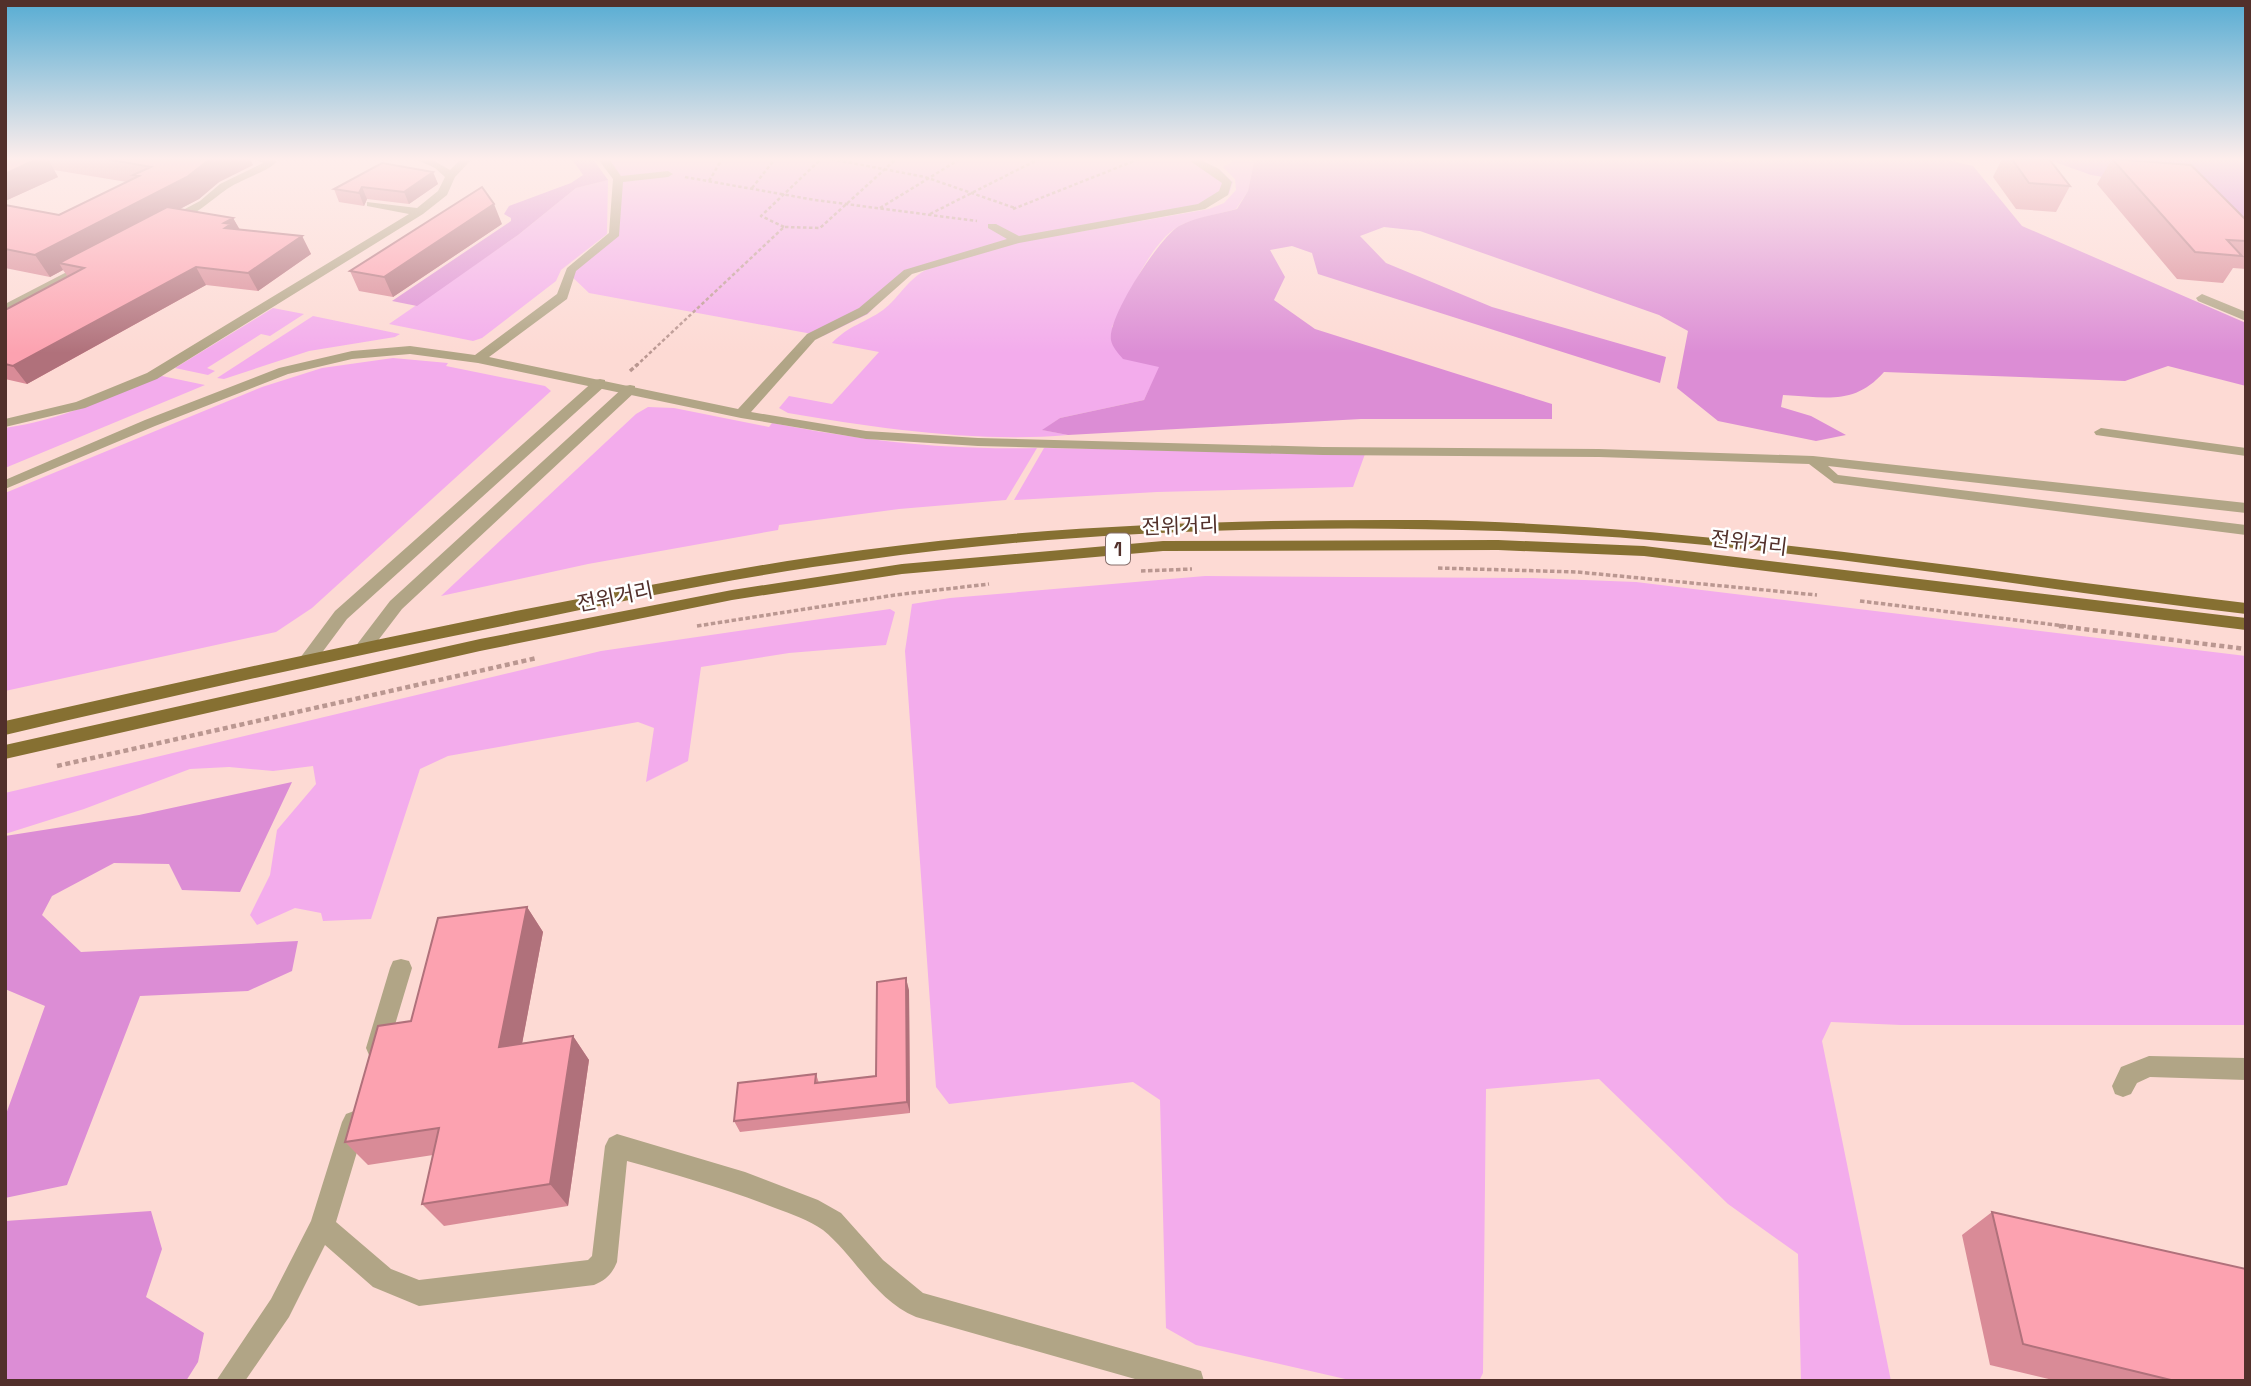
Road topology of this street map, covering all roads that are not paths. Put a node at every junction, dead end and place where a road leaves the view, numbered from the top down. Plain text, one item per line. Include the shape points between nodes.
1 (165, 224) edge
2 (400, 224) edge
3 (616, 224) edge
4 (987, 224) dead end
5 (1104, 224) edge
6 (157, 228) edge
7 (1017, 240) junction
8 (99, 259) edge
9 (2202, 298) dead end
10 (5, 309) edge
11 (2246, 317) edge
12 (478, 359) junction
13 (607, 384) junction
14 (630, 389) junction
15 (741, 414) junction
16 (5, 423) edge
17 (2101, 432) dead end
18 (2246, 452) edge
19 (1813, 460) junction
20 (5, 485) edge
21 (2246, 508) edge
22 (2246, 530) edge
23 (2246, 610) edge
24 (2246, 624) edge
25 (364, 647) junction
26 (309, 658) junction
27 (5, 728) edge
28 (5, 751) edge
29 (401, 968) dead end
30 (2246, 1069) edge
31 (370, 1071) edge
32 (2123, 1086) dead end
33 (362, 1097) edge
34 (322, 1226) junction
35 (229, 1381) edge
36 (1191, 1381) edge

1 - 6 street
2 - 16 street via 152,376 76,408
3 - 12 street via 615,234 571,270 563,296
4 - 7 street
5 - 7 street
7 - 15 street via 922,266 898,278 863,311 811,337
8 - 10 street
9 - 11 street
12 - 13 street
12 - 20 street via 410,350 307,365 225,392
13 - 14 street
13 - 26 street via 341,615
14 - 15 street
14 - 25 street via 396,604
15 - 19 street via 866,436 978,442
17 - 18 street
19 - 21 street
19 - 22 street via 1834,479
23 - 25 main road, 전위거리 / 1 via 1641,532 1315,525 1163,528 903,550 724,576
24 - 28 main road, 전위거리 / 1 via 1644,551 1456,544 1163,546 902,569 732,595 480,645
25 - 26 main road, 전위거리 / 1
26 - 27 main road, 전위거리 / 1
29 - 31 street
30 - 32 street via 2149,1066 2129,1075
33 - 34 street
34 - 35 street via 280,1308
34 - 36 street via 382,1278 419,1293 594,1272 604,1262 617,1146 745,1184 809,1209 832,1222 874,1269 916,1304

